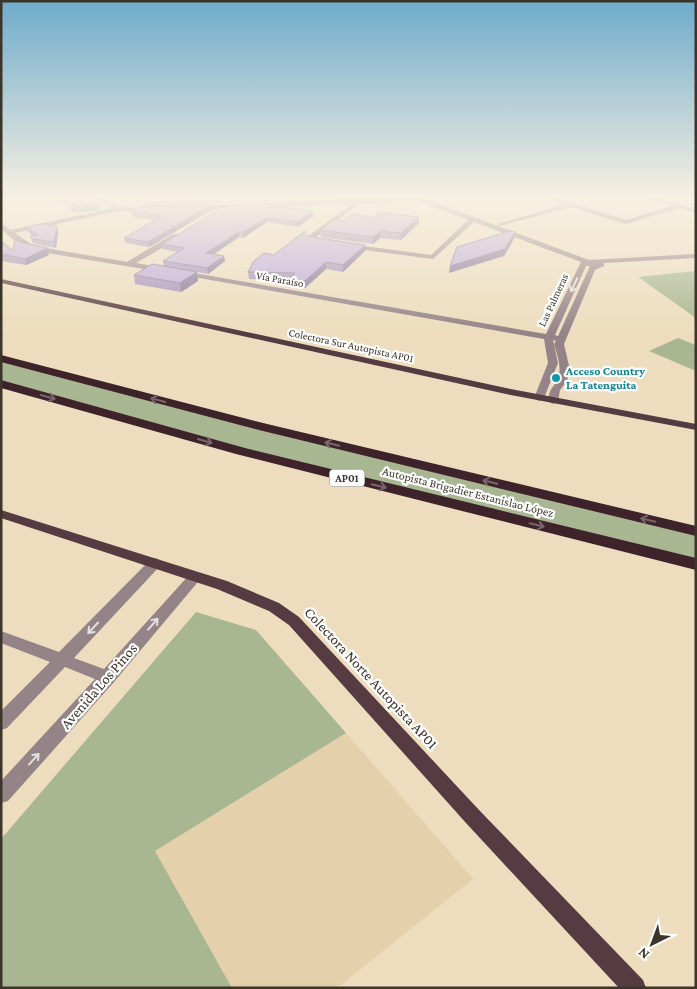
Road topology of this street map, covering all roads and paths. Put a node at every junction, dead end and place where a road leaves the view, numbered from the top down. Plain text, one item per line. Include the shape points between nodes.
1 (22, 242) edge
2 (166, 242) edge
3 (331, 242) edge
4 (449, 242) edge
5 (541, 242) edge
6 (696, 258) edge
7 (592, 262) junction
8 (129, 264) junction
9 (1, 282) edge
10 (550, 337) junction
11 (561, 339) junction
12 (1, 358) edge
13 (1, 384) edge
14 (539, 398) junction
15 (553, 401) junction
16 (696, 427) edge
17 (1, 514) edge
18 (696, 531) edge
19 (155, 563) junction
20 (696, 564) edge
21 (195, 576) junction
22 (1, 637) edge
23 (62, 660) junction
24 (108, 677) junction
25 (1, 723) edge
26 (1, 795) edge
27 (635, 988) edge

1 - 8 street, Vía Paraíso via 32,248
2 - 8 street
3 - 4 street via 430,257
5 - 7 street
6 - 7 street
7 -> 10 street, Las Palmeras via 583,264
7 - 11 street, Las Palmeras
8 - 10 street, Vía Paraíso
9 - 14 main road, Colectora Sur Autopista AP01
10 - 11 street, Vía Paraíso
10 - 14 street, Las Palmeras via 553,363
11 - 15 street, Las Palmeras via 559,344 565,370
18 -> 12 highway, Autopista Brigadier Estanislao López / AP01 via 264,427
13 -> 20 highway, Autopista Brigadier Estanislao López / AP01 via 241,451
14 - 15 main road, Colectora Sur Autopista AP01
15 - 16 main road, Colectora Sur Autopista AP01
17 - 19 main road, Colectora Norte Autopista AP01
19 - 21 main road, Colectora Norte Autopista AP01
19 -> 23 street
24 -> 21 street, Avenida Los Pinos
21 - 27 main road, Colectora Norte Autopista AP01 via 274,606 294,621
22 - 23 street
23 - 24 street
23 - 25 street
26 -> 24 street, Avenida Los Pinos

